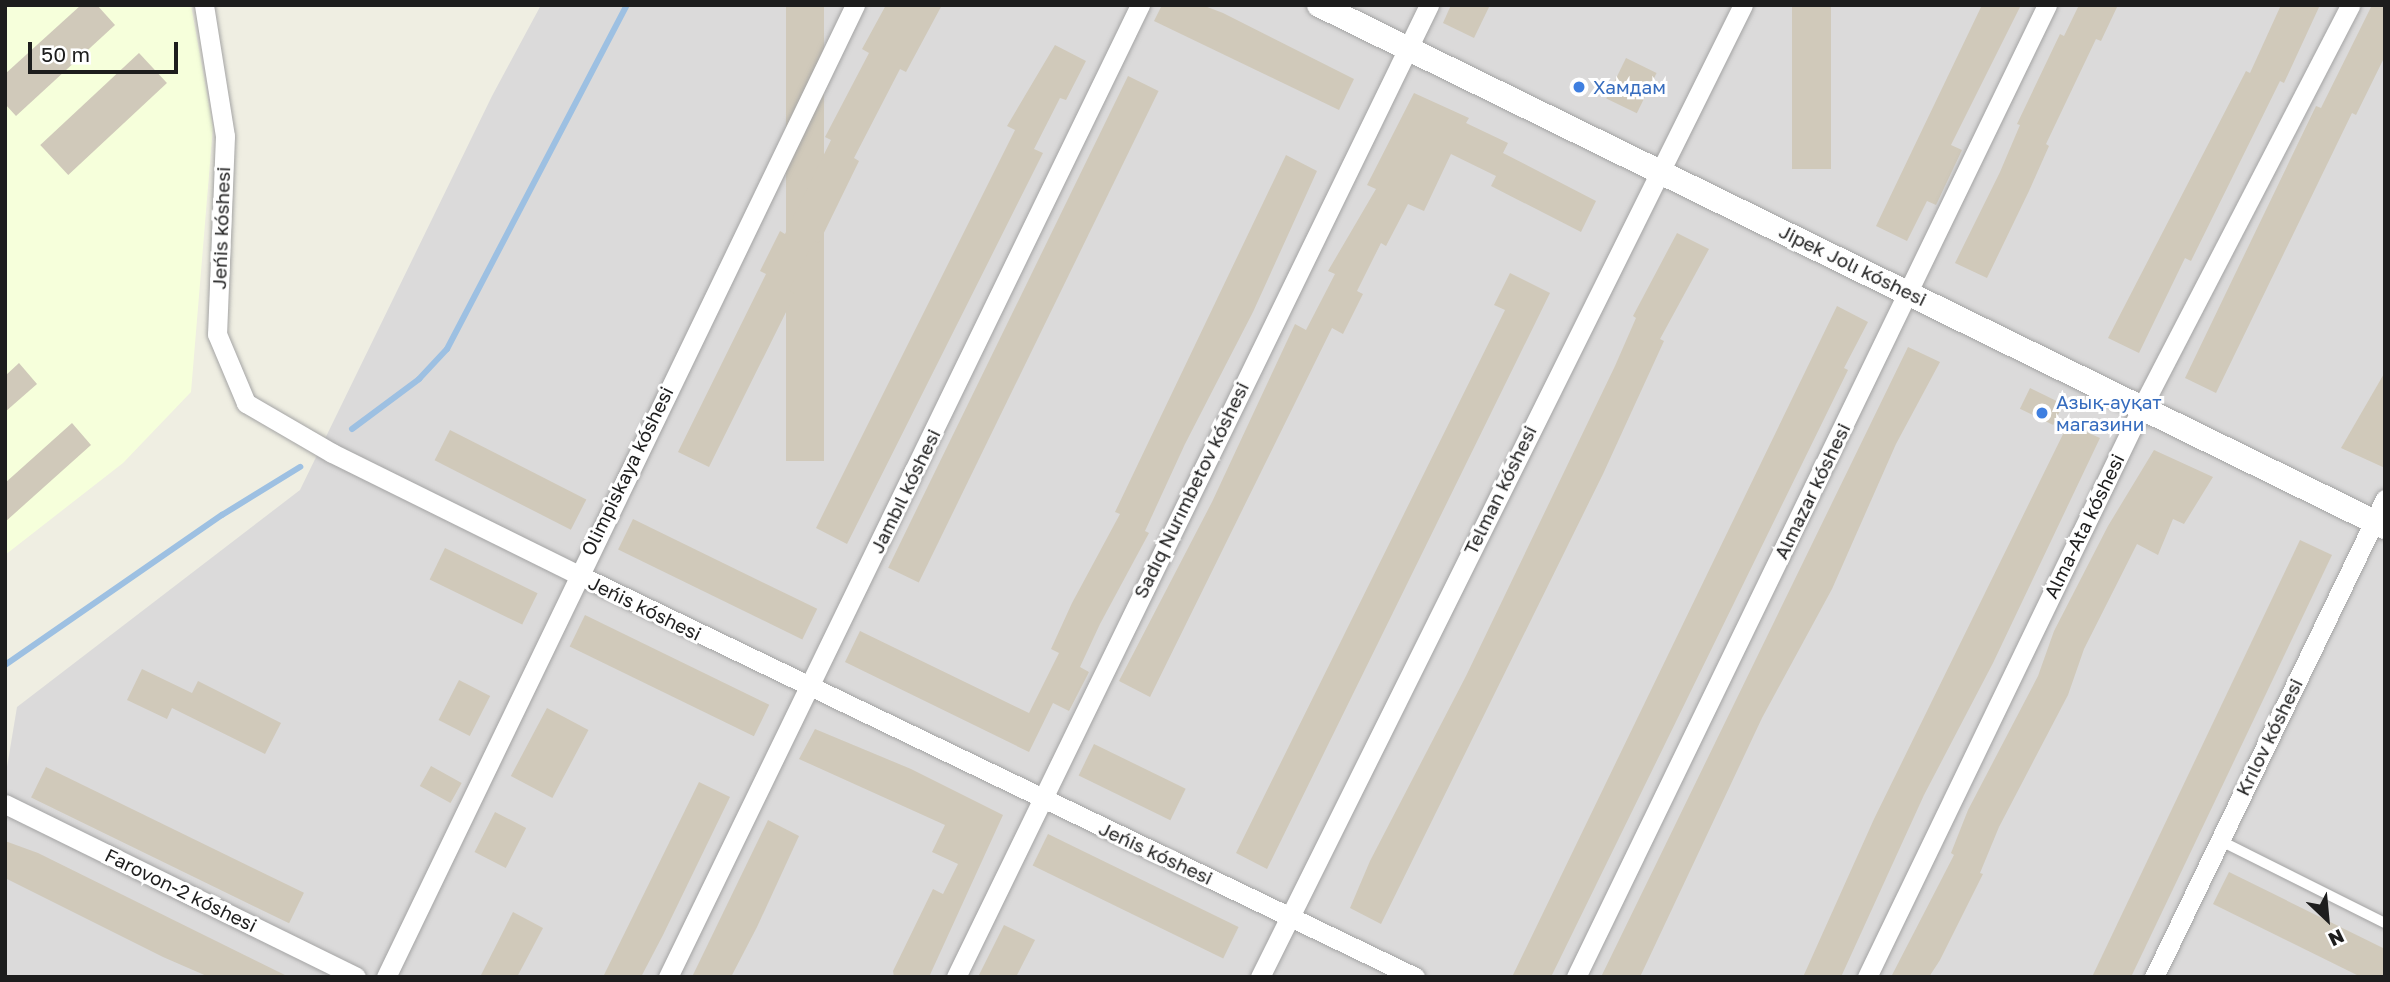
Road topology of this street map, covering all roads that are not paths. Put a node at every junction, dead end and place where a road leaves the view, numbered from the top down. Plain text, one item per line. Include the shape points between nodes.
1 (204, 5) edge
2 (855, 5) edge
3 (1140, 5) edge
4 (1320, 5) edge
5 (1429, 5) edge
6 (1743, 5) edge
7 (2047, 5) edge
8 (2350, 5) edge
9 (1408, 46) junction
10 (1658, 169) junction
11 (1908, 292) junction
12 (2142, 407) junction
13 (2385, 499) edge
14 (2379, 525) edge
15 (577, 574) junction
16 (810, 688) junction
17 (1039, 799) junction
18 (5, 804) edge
19 (2219, 840) junction
20 (1290, 915) junction
21 (2385, 923) edge
22 (356, 977) edge
23 (386, 977) edge
24 (668, 977) edge
25 (956, 977) edge
26 (1260, 977) edge
27 (1415, 977) edge
28 (1576, 977) edge
29 (1867, 977) edge
30 (2154, 977) edge

1 - 15 street, Jeńis kóshesi via 225,136 217,334 246,404 332,453
2 - 15 street, Olimpiskaya kóshesi
3 - 16 street, Jambıl kóshesi
4 - 9 street, Jipek Jolı kóshesi
5 - 9 street, Sadıq Nurımbetov kóshesi
6 - 10 street, Telman kóshesi
7 - 11 street, Almazar kóshesi
8 - 12 street, Alma-Ata kóshesi
9 - 10 street, Jipek Jolı kóshesi
9 - 17 street, Sadıq Nurımbetov kóshesi
10 - 11 street, Jipek Jolı kóshesi
10 - 20 street, Telman kóshesi
11 - 12 street, Jipek Jolı kóshesi
11 - 28 street, Almazar kóshesi
12 - 14 street, Jipek Jolı kóshesi
12 - 29 street, Alma-Ata kóshesi
13 - 14 street, Krılov kóshesi
14 - 19 street, Krılov kóshesi
15 - 16 street, Jeńis kóshesi
15 - 23 street, Olimpiskaya kóshesi
16 - 17 street, Jeńis kóshesi
16 - 24 street, Jambıl kóshesi
17 - 20 street, Jeńis kóshesi
17 - 25 street, Sadıq Nurımbetov kóshesi
18 - 22 street, Farovon-2 kóshesi
19 - 21 lane
19 - 30 street, Krılov kóshesi
20 - 26 street, Telman kóshesi
20 - 27 street, Jeńis kóshesi

